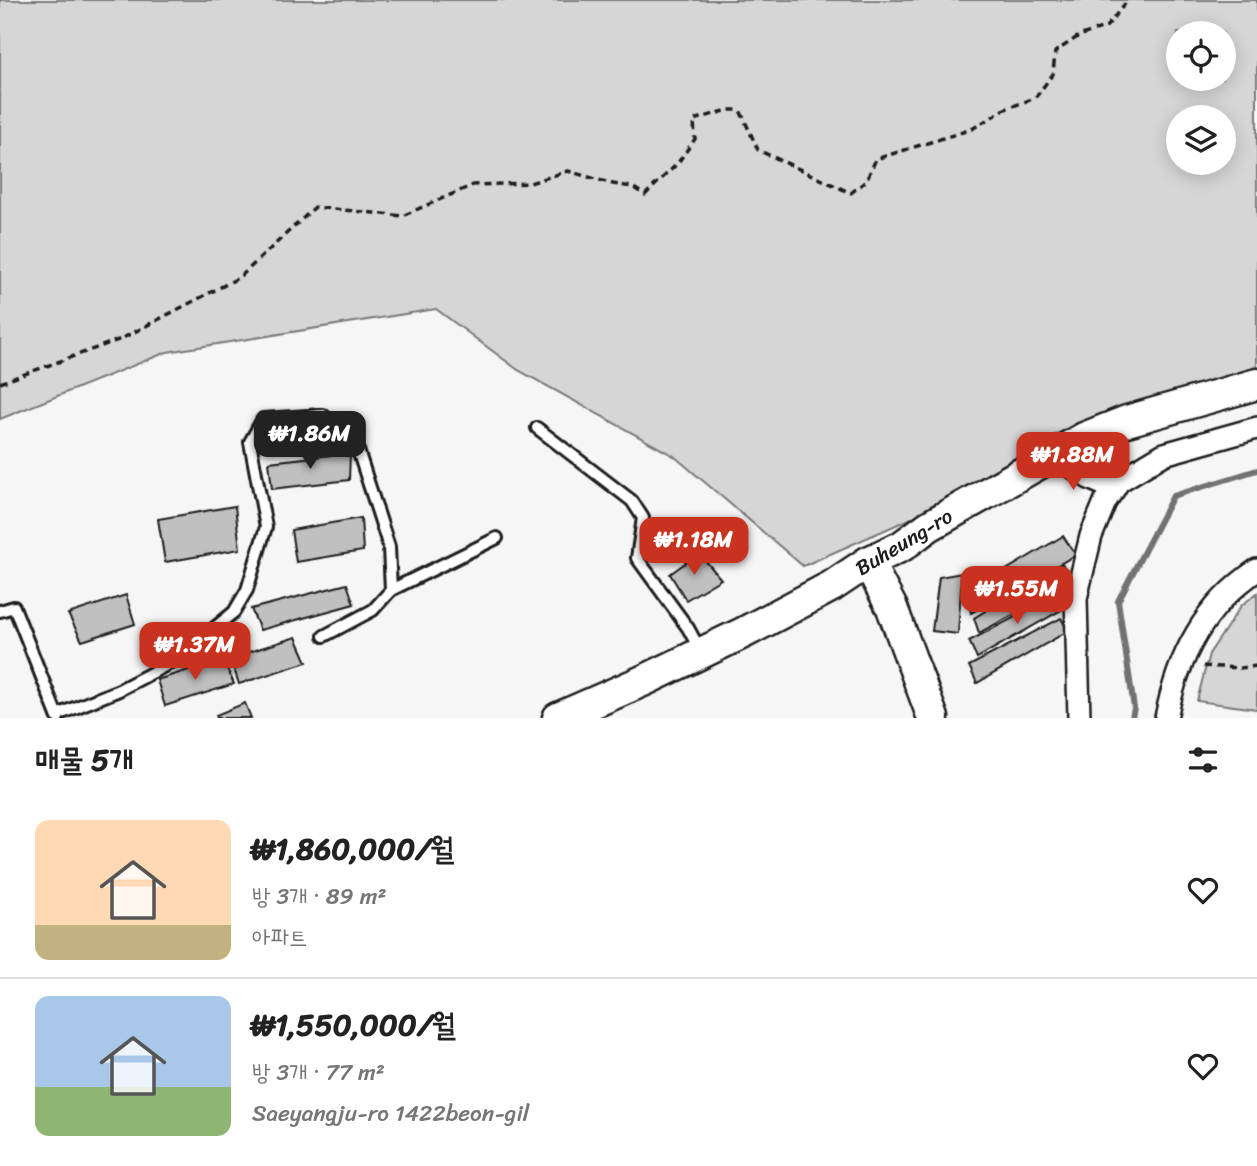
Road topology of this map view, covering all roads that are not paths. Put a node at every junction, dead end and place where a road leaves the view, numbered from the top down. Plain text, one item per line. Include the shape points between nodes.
1 (1257, 384) edge
2 (537, 428) dead end
3 (1257, 428) edge
4 (1054, 456) junction
5 (1114, 489) junction
6 (498, 538) dead end
7 (868, 562) junction
8 (1257, 570) edge
9 (391, 590) junction
10 (0, 611) edge
11 (324, 635) dead end
12 (701, 652) junction
13 (58, 716) edge
14 (558, 718) edge
15 (933, 718) edge
16 (1079, 718) edge
17 (1166, 718) edge

1 - 4 main road, Buheung-ro via 1127,421
2 - 12 lane via 632,501 643,519 638,558
3 - 5 street via 1164,454 1119,481
4 - 5 street
4 - 7 main road, Buheung-ro
5 - 16 street via 1091,536 1076,598
6 - 9 lane
7 - 12 main road, Buheung-ro via 832,586
7 - 15 main road via 892,608
8 - 17 street via 1211,610 1190,642
9 - 11 lane via 373,610
9 - 13 lane via 389,547 356,444 323,415 263,419 250,442 266,527 247,590 234,612 174,661
10 - 13 lane via 15,607
12 - 14 main road, Buheung-ro

